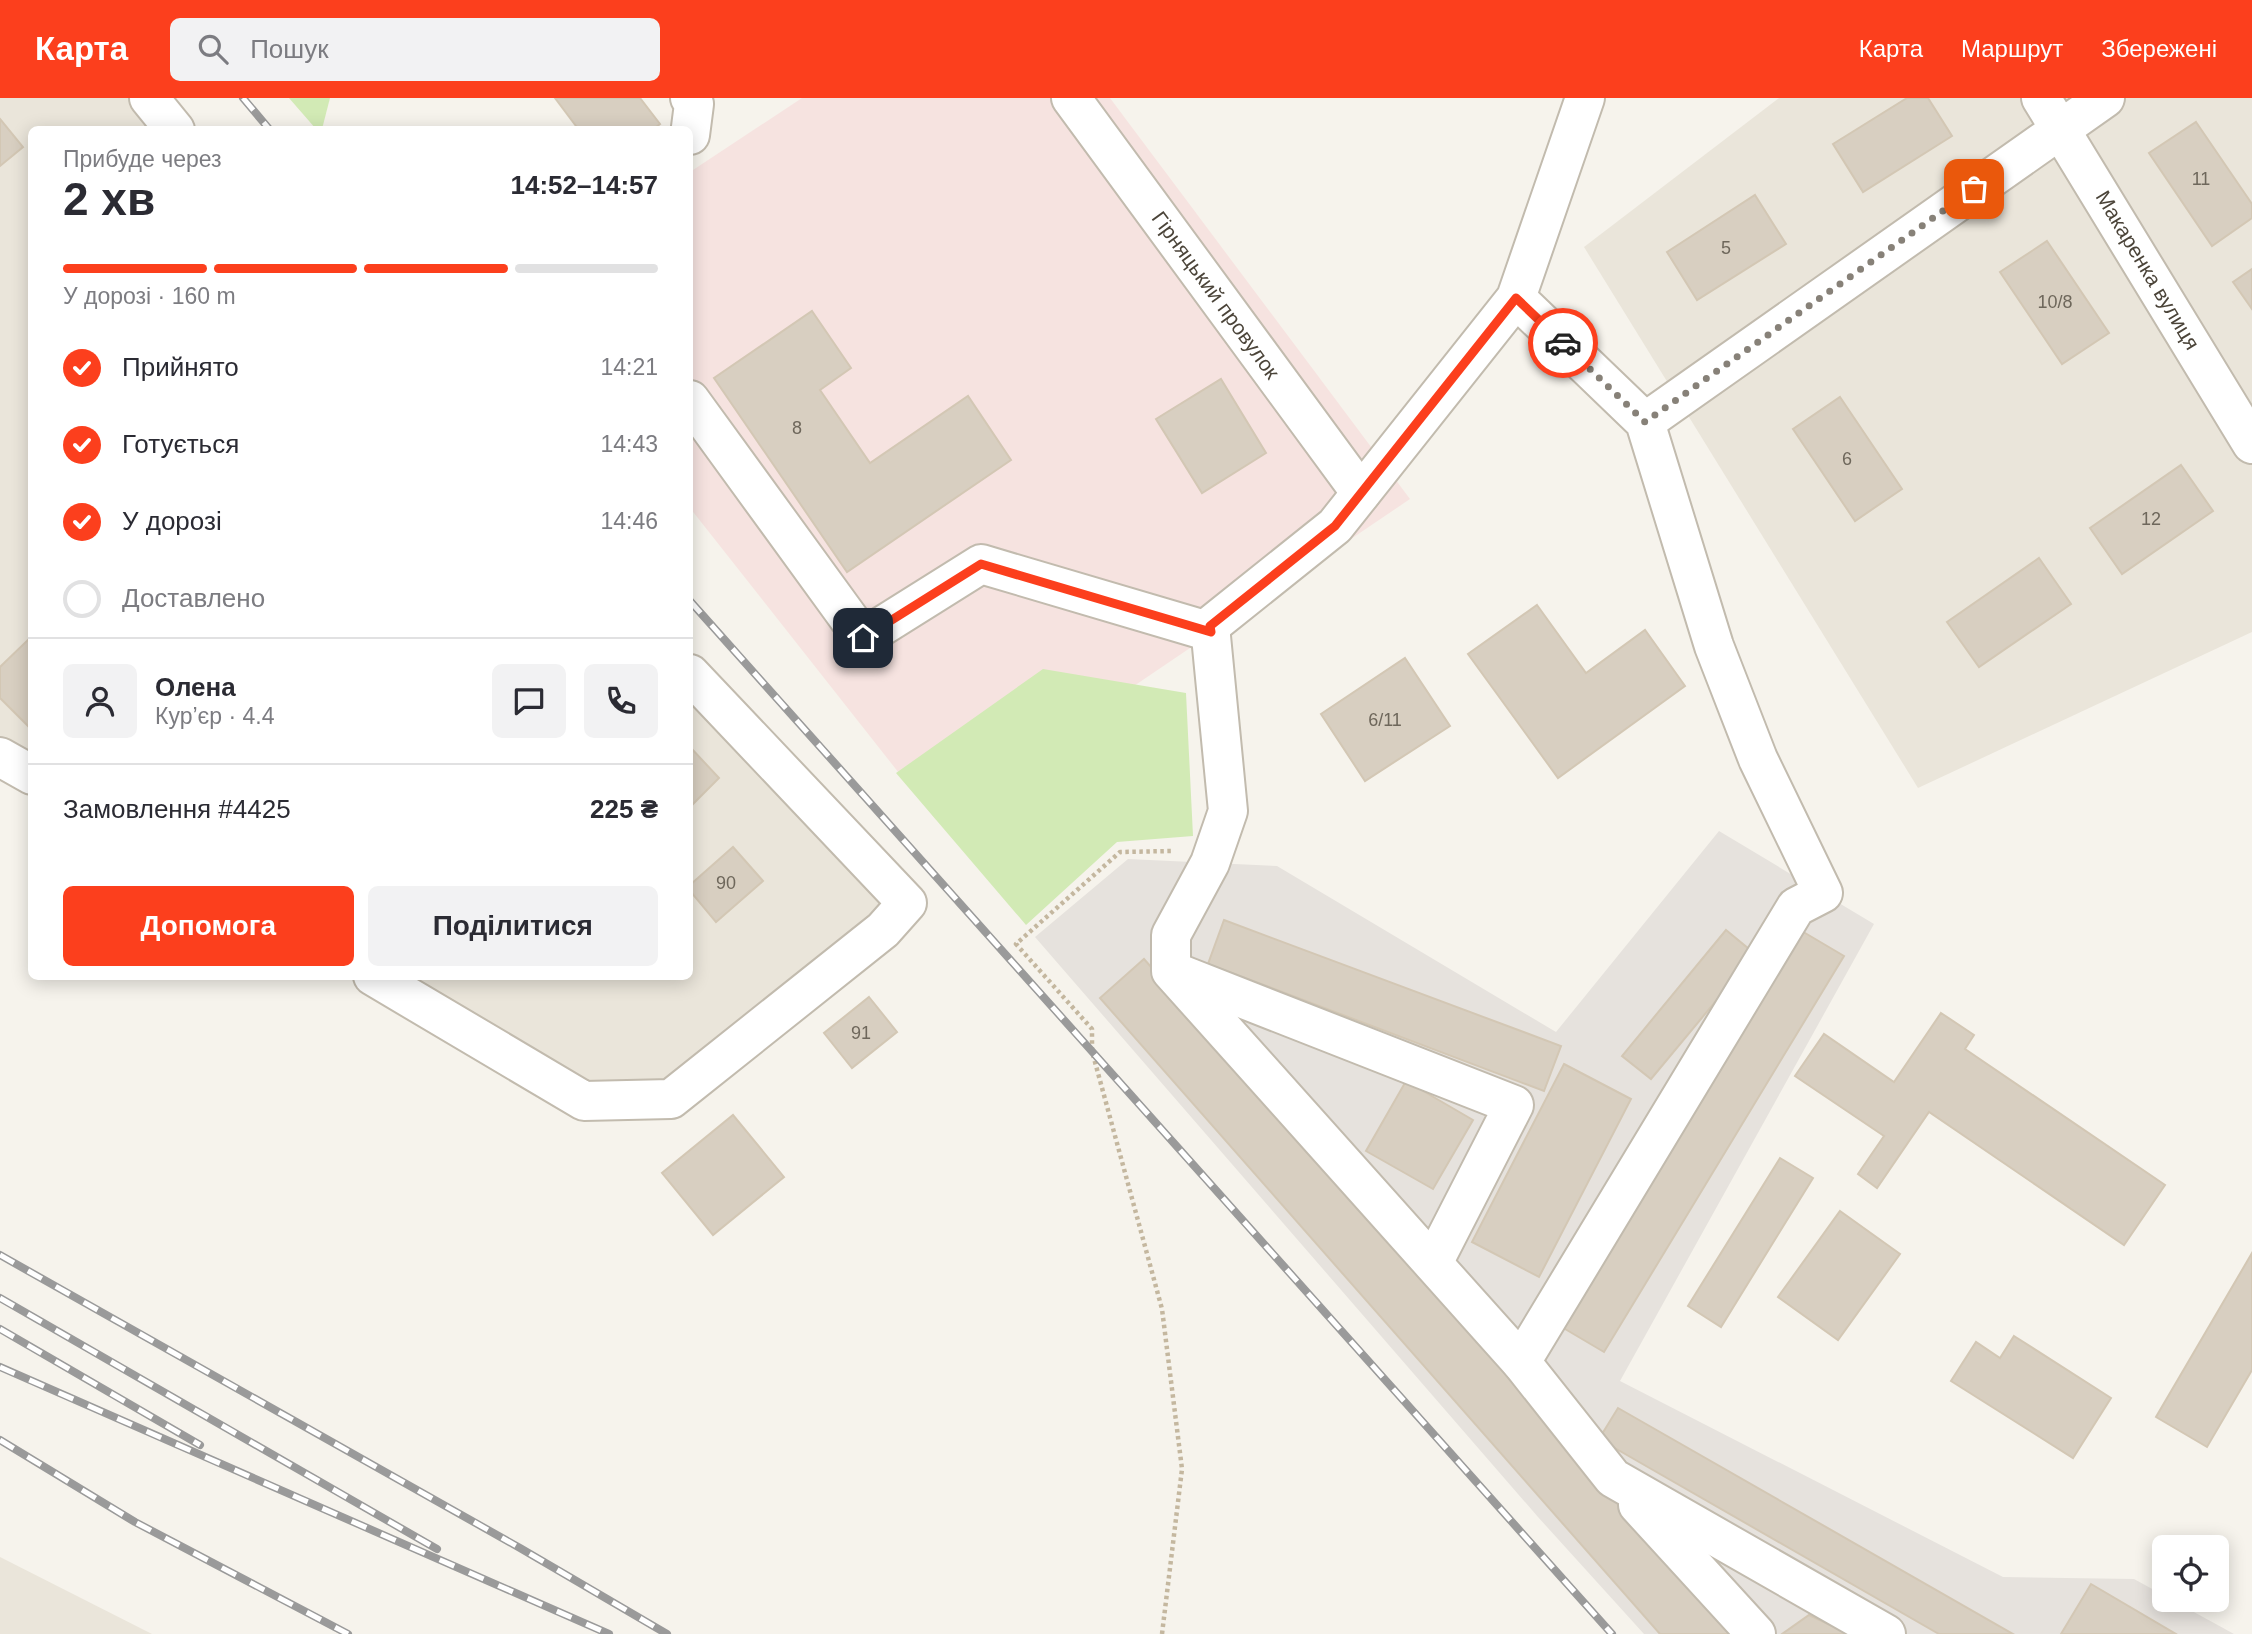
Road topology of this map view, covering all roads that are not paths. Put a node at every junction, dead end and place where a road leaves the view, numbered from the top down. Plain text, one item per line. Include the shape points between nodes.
1 (149, 98) edge
2 (690, 98) edge
3 (1072, 98) edge
4 (1585, 98) edge
5 (2105, 98) edge
6 (2051, 112) edge
7 (172, 126) edge
8 (691, 126) edge
9 (1516, 298) junction
10 (693, 404) edge
11 (1645, 422) junction
12 (2252, 444) edge
13 (1361, 493) junction
14 (1211, 632) junction
15 (693, 677) edge
16 (0, 757) edge
17 (28, 773) edge
18 (1171, 953) junction
19 (380, 980) edge
20 (1433, 1263) junction
21 (1521, 1362) junction
22 (1613, 1478) junction
23 (1756, 1634) edge
24 (1886, 1634) edge

1 - 7 street
2 - 8 street via 694,104
3 - 13 street, Гірняцький провулок
4 - 9 street
5 - 6 street
6 - 11 street
6 - 12 street, Макаренка вулиця
9 - 11 street
9 - 13 street
10 - 14 street via 863,638 981,564
11 - 21 street via 1714,646 1758,759 1823,893 1796,907
13 - 14 street via 1335,526 1210,626
14 - 18 street via 1228,811
15 - 19 street via 906,903 883,930 671,1099 584,1101
16 - 17 street
18 - 20 street
18 - 20 street via 1514,1105
20 - 21 street
21 - 22 street
22 - 23 street
22 - 24 street

